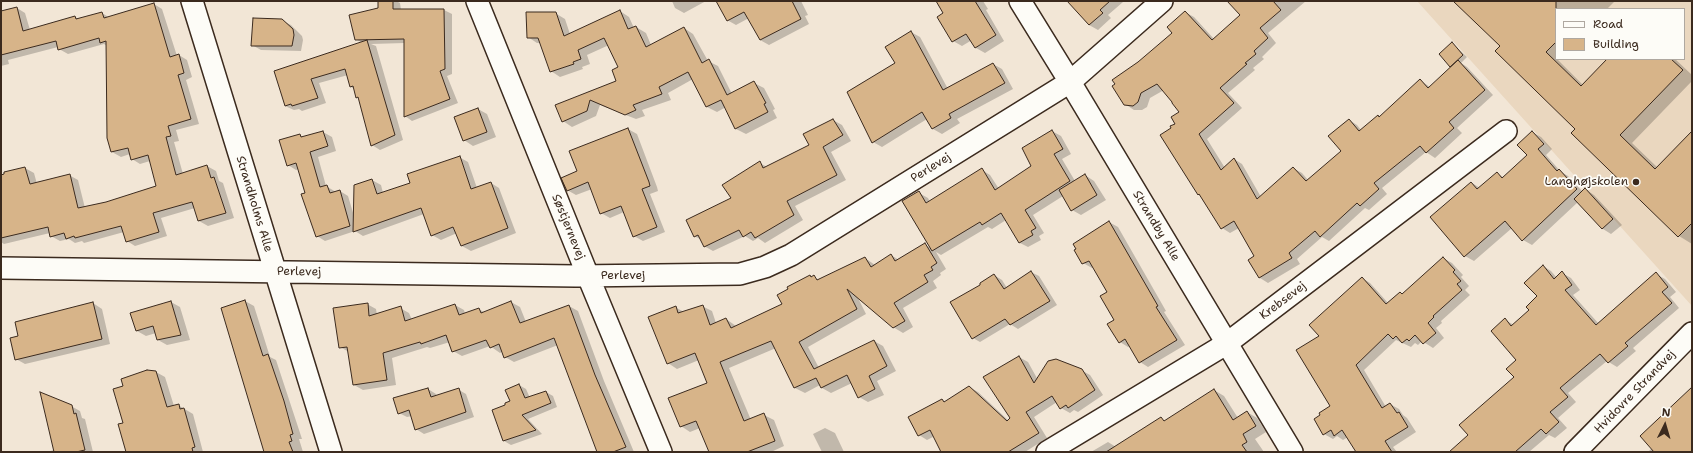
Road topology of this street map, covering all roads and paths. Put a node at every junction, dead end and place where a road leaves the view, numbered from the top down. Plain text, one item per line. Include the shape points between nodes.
1 (192, 1) edge
2 (477, 1) edge
3 (1020, 1) edge
4 (1162, 1) edge
5 (1070, 82) junction
6 (1506, 131) dead end
7 (1, 268) edge
8 (275, 271) junction
9 (588, 276) junction
10 (1692, 333) edge
11 (1226, 344) junction
12 (331, 452) edge
13 (661, 452) edge
14 (1047, 452) edge
15 (1292, 452) edge
16 (1576, 452) edge

1 - 8 street, Strandholms Alle
2 - 9 street, Søstjernevej
3 - 5 street, Strandby Alle
4 - 5 street, Perlevej
5 - 9 street, Perlevej via 765,268 740,274
5 - 11 street, Strandby Alle
6 - 11 street, Krebsevej
7 - 8 street, Perlevej
8 - 9 street, Perlevej
8 - 12 street, Strandholms Alle
9 - 13 street, Søstjernevej
10 - 16 street, Hvidovre Strandvej
11 - 14 street, Krebsevej
11 - 15 street, Strandby Alle

